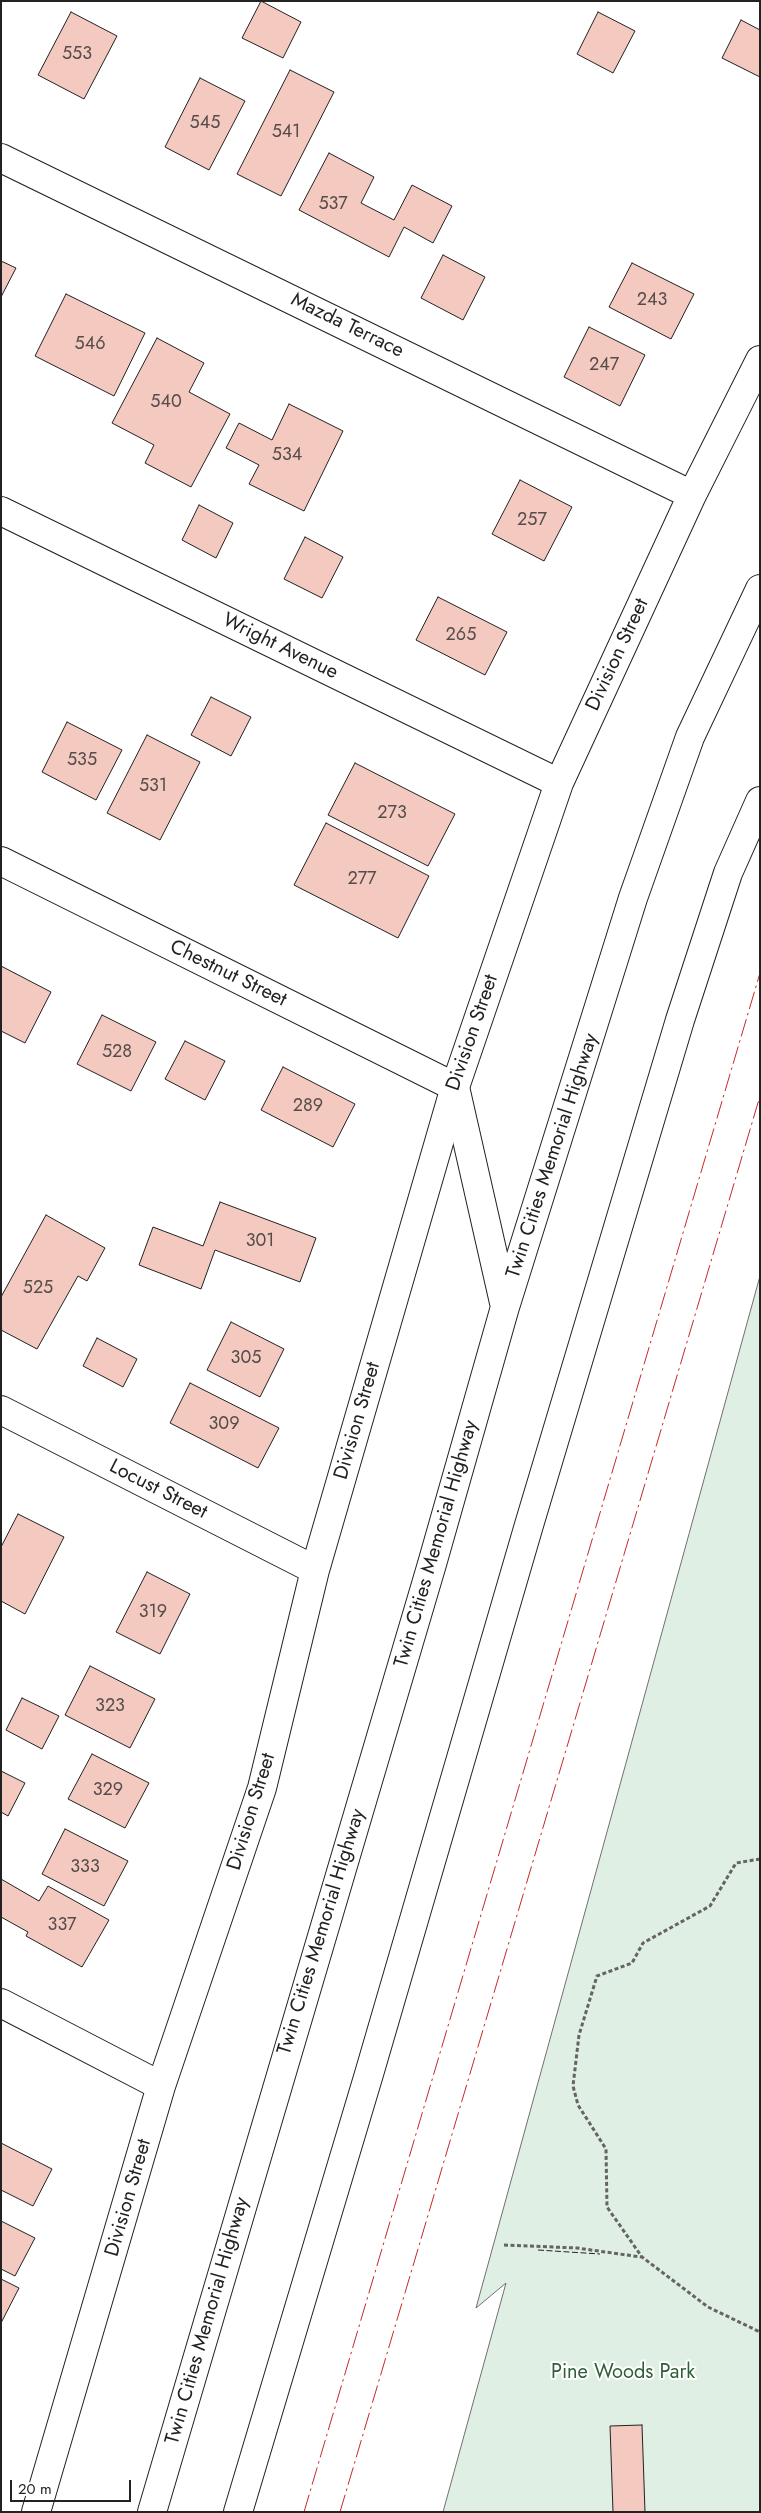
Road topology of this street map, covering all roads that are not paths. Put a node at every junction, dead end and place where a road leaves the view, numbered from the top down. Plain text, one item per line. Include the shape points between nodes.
1 (1, 158) edge
2 (760, 360) edge
3 (692, 495) junction
4 (1, 511) edge
5 (760, 589) edge
6 (559, 784) junction
7 (760, 802) edge
8 (1, 861) edge
9 (454, 1087) junction
10 (505, 1307) junction
11 (1, 1410) edge
12 (315, 1570) junction
13 (1, 2003) edge
14 (162, 2086) junction
15 (36, 2512) edge
16 (152, 2512) edge
17 (238, 2512) edge

1 - 3 street, Mazda Terrace
2 - 3 street, Division Street
3 - 6 street, Division Street
4 - 6 street, Wright Avenue
5 - 10 street, Twin Cities Memorial Highway via 684,754 633,898
6 - 9 street, Division Street
7 - 17 street via 728,873 680,1020
8 - 9 street, Chestnut Street
9 - 10 street
9 - 12 street, Division Street
10 - 16 street, Twin Cities Memorial Highway
11 - 12 street, Locust Street
12 - 14 street, Division Street via 262,1788
13 - 14 street
14 - 15 street, Division Street

